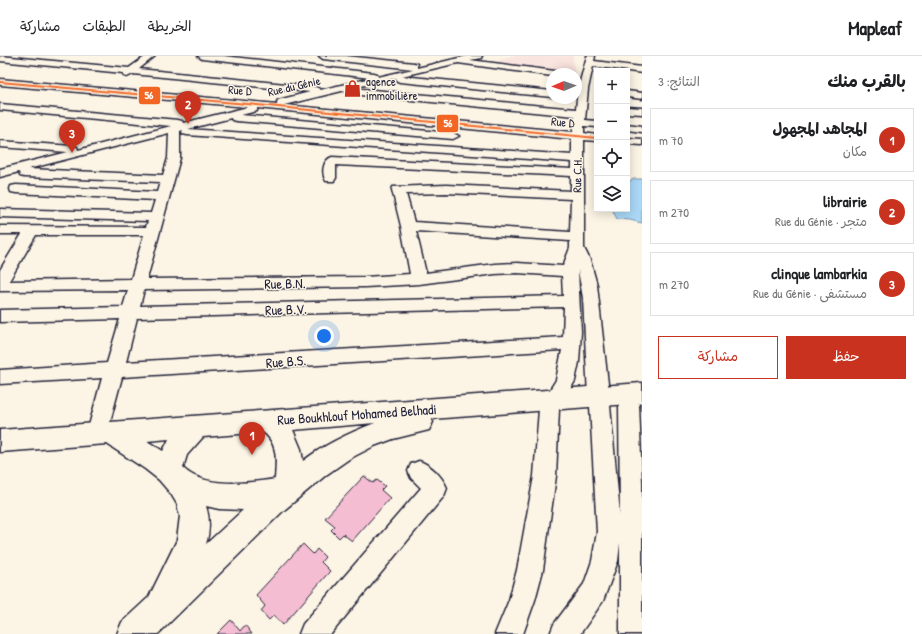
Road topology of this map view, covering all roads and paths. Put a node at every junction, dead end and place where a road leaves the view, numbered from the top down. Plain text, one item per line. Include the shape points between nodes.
1 (63, 56) edge
2 (202, 56) edge
3 (323, 56) edge
4 (473, 57) edge
5 (0, 58) edge
6 (132, 59) dead end
7 (151, 59) edge
8 (454, 59) edge
9 (590, 60) edge
10 (42, 62) junction
11 (250, 62) junction
12 (426, 68) junction
13 (21, 69) dead end
14 (642, 70) edge
15 (131, 71) junction
16 (546, 73) edge
17 (188, 76) junction
18 (386, 77) junction
19 (222, 80) junction
20 (0, 82) edge
21 (241, 82) junction
22 (332, 90) junction
23 (102, 92) junction
24 (546, 93) edge
25 (630, 94) edge
26 (584, 96) edge
27 (642, 96) edge
28 (162, 97) junction
29 (222, 102) junction
30 (0, 106) edge
31 (268, 106) junction
32 (630, 110) edge
33 (642, 111) edge
34 (75, 113) junction
35 (0, 117) edge
36 (222, 117) junction
37 (594, 118) edge
38 (192, 124) junction
39 (630, 127) edge
40 (642, 129) edge
41 (173, 130) junction
42 (466, 137) dead end
43 (594, 138) edge
44 (506, 140) dead end
45 (578, 141) junction
46 (630, 141) edge
47 (642, 142) edge
48 (0, 144) edge
49 (88, 150) junction
50 (578, 159) junction
51 (442, 167) junction
52 (1, 172) edge
53 (578, 173) junction
54 (330, 178) dead end
55 (167, 179) junction
56 (16, 189) dead end
57 (446, 189) junction
58 (577, 195) junction
59 (162, 196) junction
60 (0, 213) edge
61 (154, 224) junction
62 (408, 226) junction
63 (0, 230) edge
64 (31, 230) junction
65 (577, 243) junction
66 (570, 271) junction
67 (419, 279) junction
68 (0, 282) edge
69 (137, 284) junction
70 (0, 286) edge
71 (572, 301) junction
72 (129, 314) junction
73 (0, 316) edge
74 (571, 343) junction
75 (114, 371) junction
76 (0, 377) edge
77 (638, 400) edge
78 (599, 401) junction
79 (552, 404) junction
80 (266, 420) junction
81 (197, 426) junction
82 (103, 433) junction
83 (0, 441) edge
84 (419, 471) dead end
85 (174, 478) junction
86 (286, 489) junction
87 (607, 547) junction
88 (634, 557) junction
89 (159, 609) junction
90 (134, 634) edge
91 (313, 634) edge
92 (509, 634) edge
93 (564, 634) edge
94 (634, 634) edge

1 - 10 street
2 - 11 street
3 - 12 street
4 - 8 street, Rue du Génie
5 - 10 street
6 - 7 street
7 - 15 street
8 - 12 street, Rue du Génie
8 - 16 street
9 - 14 street
9 - 26 street, Rue C.H.
10 - 13 street
10 - 15 street
11 - 18 street
11 - 19 street
12 - 18 street, Rue du Génie
15 - 17 street
15 - 23 street
17 - 19 street
17 - 28 street
18 - 22 street, Rue du Génie
18 - 24 street
19 - 21 street
20 - 23 street, Rue D
21 - 22 street
21 - 29 street
22 - 26 street
22 - 31 street, Rue du Génie
23 - 28 street, Rue D
23 - 34 street
25 - 27 street
26 - 37 street
26 - 45 street, Rue C.H.
28 - 29 street, Rue D
29 - 31 street, Rue D
30 - 34 street
31 - 36 street, Rue du Génie
31 - 45 street, Rue D
32 - 33 street
34 - 38 street
35 - 41 street
36 - 38 street, Rue du Génie
36 - 42 street
38 - 41 street, Rue du Génie
39 - 40 street
41 - 49 street, Rue du Génie
41 - 50 street
41 - 55 street via 174,158
43 - 45 street, Rue D
44 - 45 street
45 - 50 street, Rue C.H.
46 - 47 street
48 - 49 street
49 - 52 street, Rue du Génie
50 - 53 street, Rue C.H.
51 - 53 street
51 - 54 street via 332,161
51 - 57 street
52 - 55 street
53 - 58 street, Rue C.H.
55 - 59 street
56 - 59 street
57 - 58 street
57 - 62 street via 398,190
58 - 65 street, Rue C.H.
59 - 61 street
60 - 61 street
61 - 64 street
61 - 69 street
62 - 65 street
62 - 67 street
63 - 64 street
64 - 68 street
65 - 66 street, Rue C.H. via 570,261
65 - 78 street, Rue C.H. via 590,290
66 - 67 street, Rue B.N. via 494,269
66 - 71 street, Rue C.H.
67 - 69 street, Rue B.N.
69 - 70 street, Rue B.N.
69 - 72 street
71 - 72 street, Rue B.V.
71 - 74 street, Rue C.H.
72 - 73 street, Rue B.V.
72 - 75 street
74 - 75 street, Rue B.S.
74 - 79 street, Rue C.H. via 565,382
75 - 76 street, Rue B.S.
75 - 82 street
77 - 78 main road, Rue Boukhlouf Mohamed Belhadi
77 - 88 street
78 - 79 main road, Rue Boukhlouf Mohamed Belhadi
78 - 87 street, Rue C.H. via 609,532
79 - 80 main road, Rue Boukhlouf Mohamed Belhadi
79 - 86 main road, Rue Boukhlouf Mohamed Belhadi via 390,428 347,446
79 - 92 street via 545,476 530,570
80 - 81 main road, Rue Boukhlouf Mohamed Belhadi
80 - 86 main road via 274,425 286,440 289,453
81 - 82 main road, Rue Boukhlouf Mohamed Belhadi
81 - 85 main road via 177,446 172,459
82 - 83 main road, Rue Boukhlouf Mohamed Belhadi
82 - 85 main road via 140,451
84 - 91 street via 436,488
85 - 86 main road via 199,492 222,497 233,498
85 - 89 main road via 194,506 194,533
86 - 89 main road, Rue Boukhlouf Mohamed Belhadi
87 - 88 street
87 - 93 street, Rue C.H. via 594,592
88 - 94 street
89 - 90 main road, Rue Boukhlouf Mohamed Belhadi

